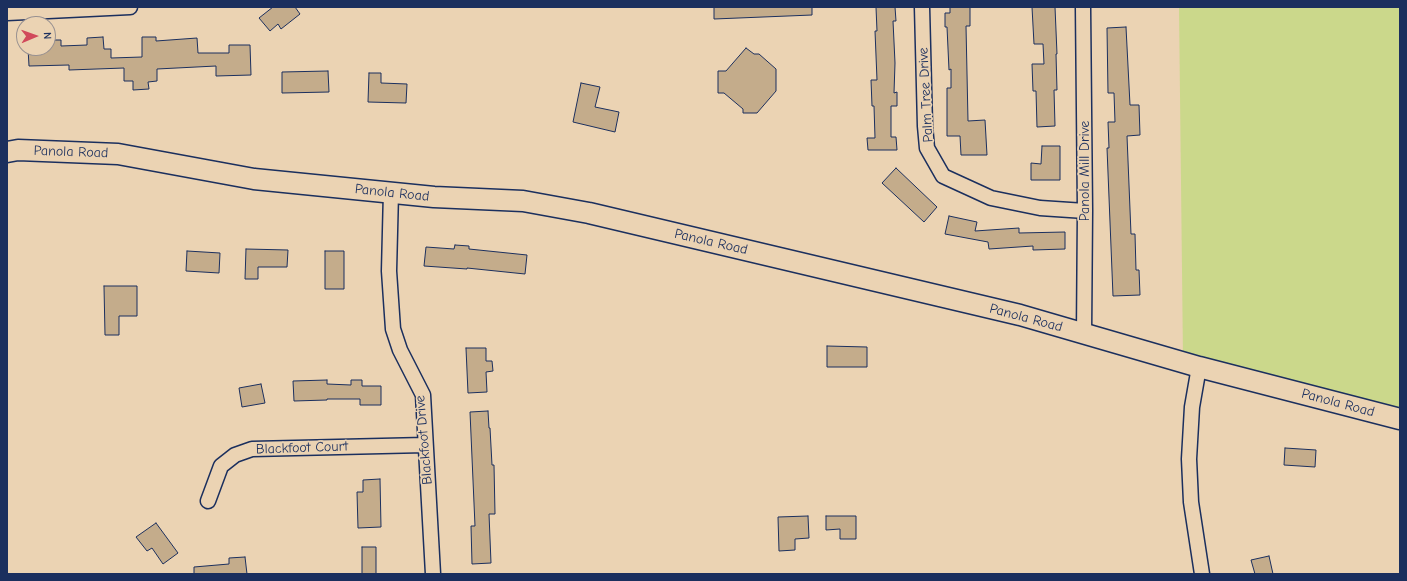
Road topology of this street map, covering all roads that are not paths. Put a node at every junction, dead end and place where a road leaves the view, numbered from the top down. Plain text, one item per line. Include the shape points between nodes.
1 (130, 7) edge
2 (922, 7) edge
3 (1083, 7) edge
4 (7, 13) edge
5 (7, 152) edge
6 (391, 192) junction
7 (1085, 211) junction
8 (1084, 334) junction
9 (1199, 367) junction
10 (1400, 419) edge
11 (425, 445) junction
12 (208, 501) dead end
13 (433, 574) edge
14 (1202, 574) edge

1 - 4 street
2 - 7 street, Palm Tree Drive via 925,126 928,148 943,176 991,198 1040,208
3 - 7 street, Panola Mill Drive
5 - 6 main road, Panola Road via 18,150 118,154 254,179
6 - 8 main road, Panola Road via 434,197 523,201 589,213 1020,315
6 - 11 street, Blackfoot Drive via 389,271 393,330 400,350 423,395
7 - 8 street, Panola Mill Drive
8 - 9 main road, Panola Road
9 - 10 main road, Panola Road
9 - 14 street via 1192,407 1188,459 1191,502
11 - 12 street, Blackfoot Court via 252,449 236,455 221,466
11 - 13 street, Blackfoot Drive

